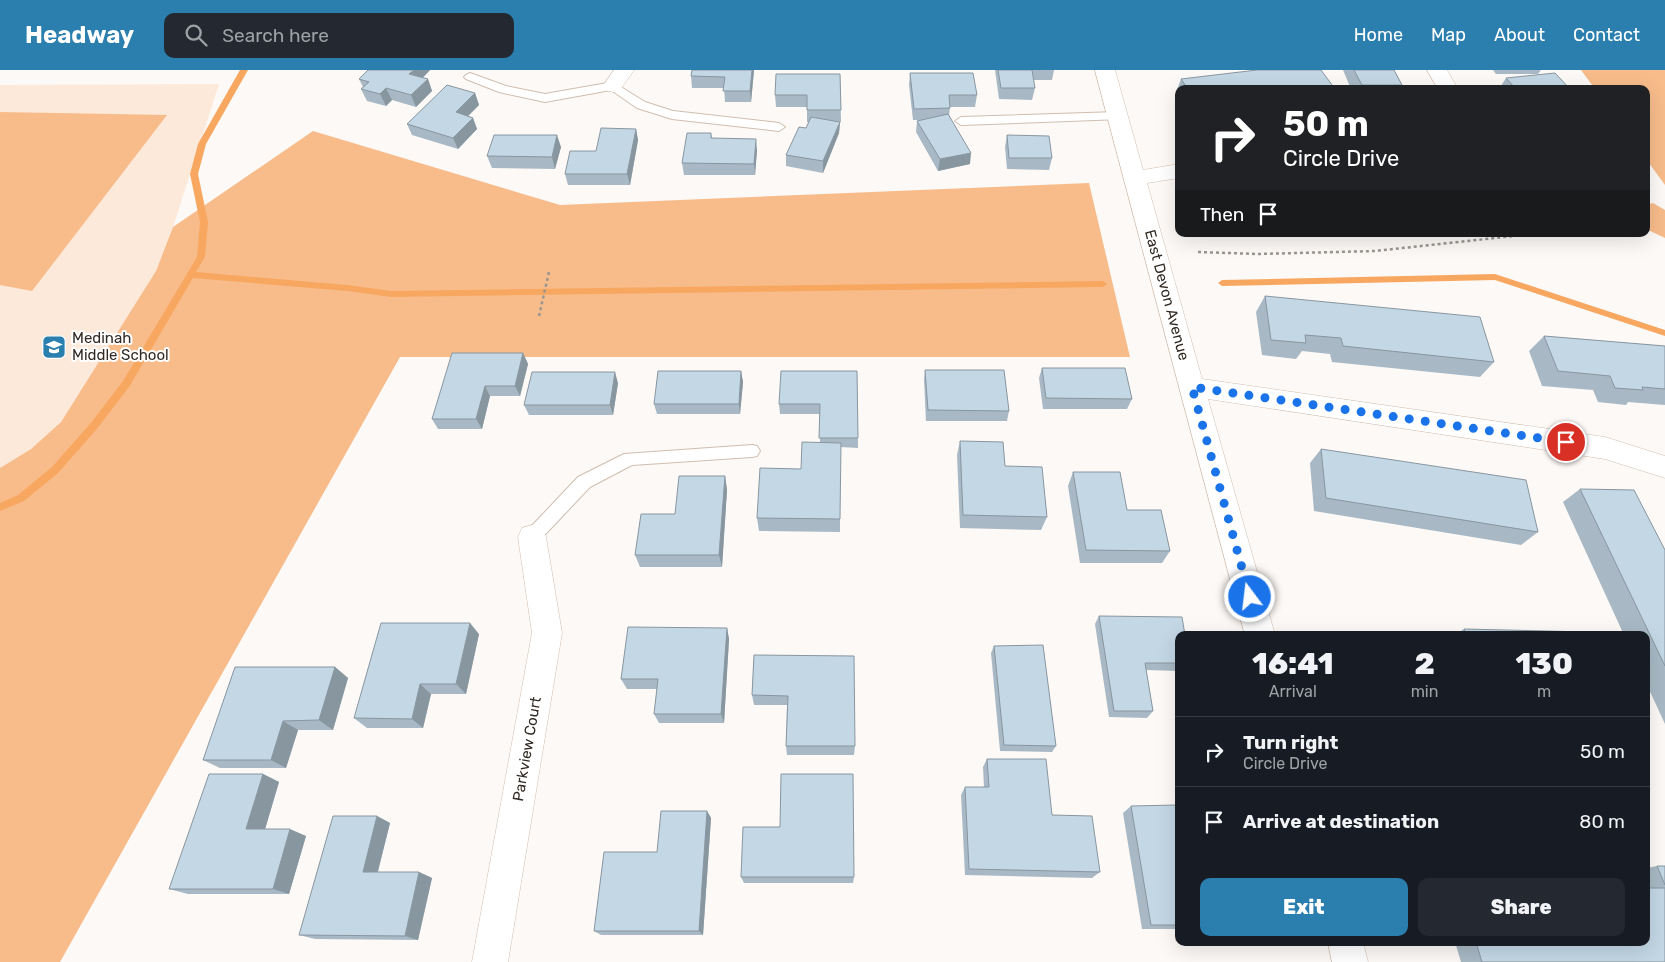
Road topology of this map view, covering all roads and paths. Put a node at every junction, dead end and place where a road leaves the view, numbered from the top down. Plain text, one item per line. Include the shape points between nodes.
1 (624, 70) edge
2 (1105, 70) edge
3 (1437, 70) edge
4 (470, 77) dead end
5 (1446, 85) edge
6 (613, 86) junction
7 (1118, 116) junction
8 (961, 120) dead end
9 (779, 127) dead end
10 (1175, 172) edge
11 (1135, 178) junction
12 (1504, 237) edge
13 (1198, 252) dead end
14 (549, 272) dead end
15 (539, 316) dead end
16 (1192, 387) junction
17 (752, 451) dead end
18 (1665, 467) edge
19 (532, 536) joint
20 (1259, 631) edge
21 (1346, 946) edge
22 (490, 962) edge
23 (1350, 962) edge

1 - 6 street
2 - 7 street, East Devon Avenue
3 - 5 street
4 - 6 lane via 503,89 545,98
6 - 9 lane via 641,105 672,114
7 - 8 lane
7 - 11 street, East Devon Avenue
10 - 11 street
11 - 16 street, East Devon Avenue
12 - 13 path via 1375,251
14 - 15 path
16 - 18 street via 1605,448
16 - 20 street, East Devon Avenue
17 - 19 lane via 630,459 584,482
19 - 22 street, Parkview Court via 547,633
21 - 23 street

